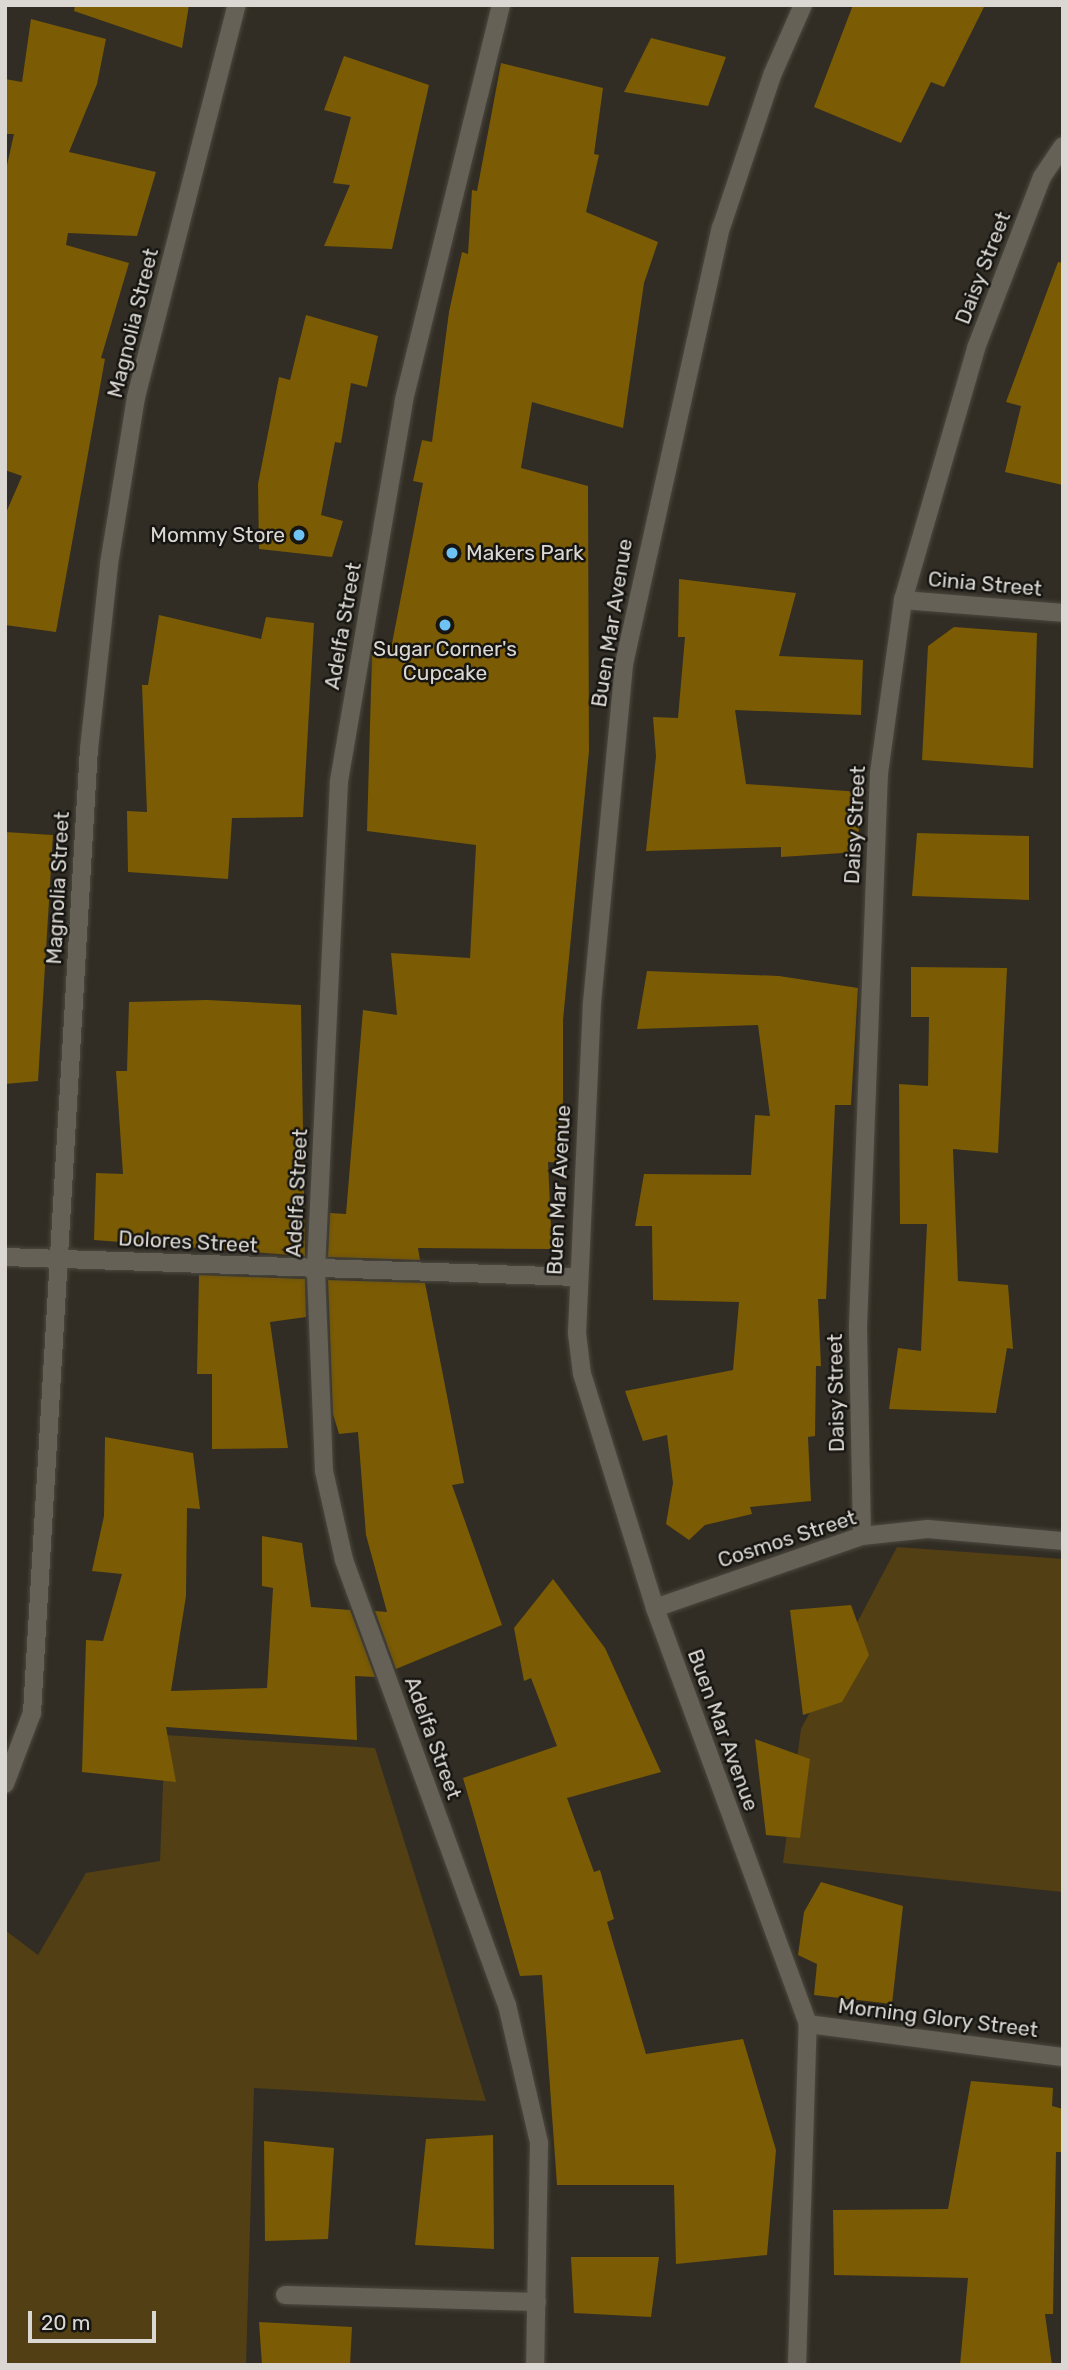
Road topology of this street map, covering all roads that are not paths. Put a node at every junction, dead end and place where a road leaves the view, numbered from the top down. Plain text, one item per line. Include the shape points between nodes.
1 (237, 5) edge
2 (501, 5) edge
3 (803, 5) edge
4 (1063, 146) edge
5 (904, 600) junction
6 (1063, 613) edge
7 (5, 1257) edge
8 (60, 1258) junction
9 (316, 1272) junction
10 (577, 1276) junction
11 (862, 1536) junction
12 (1063, 1541) edge
13 (655, 1608) junction
14 (5, 1784) edge
15 (808, 2024) junction
16 (1063, 2057) edge
17 (285, 2295) dead end
18 (537, 2302) junction
19 (535, 2365) edge
20 (797, 2365) edge

1 - 8 street, Magnolia Street via 136,397 109,564 89,749
2 - 9 street, Adelfa Street via 404,401 339,781
3 - 10 street, Buen Mar Avenue via 773,73 721,228 624,664 592,1003
4 - 5 street, Daisy Street via 1042,177 976,348
5 - 6 street, Cinia Street
5 - 11 street, Daisy Street via 879,773 858,1325
7 - 8 street, Dolores Street
8 - 9 street, Dolores Street
8 - 14 street, Magnolia Street via 32,1713
9 - 10 street, Dolores Street
9 - 18 street, Adelfa Street via 324,1471 344,1560 507,2005 539,2143
10 - 13 street, Buen Mar Avenue via 582,1374
11 - 12 street, Cosmos Street via 928,1529
11 - 13 street, Cosmos Street
13 - 15 street, Buen Mar Avenue
15 - 16 street, Morning Glory Street
15 - 20 street, Buen Mar Avenue
17 - 18 street
18 - 19 street, Adelfa Street

